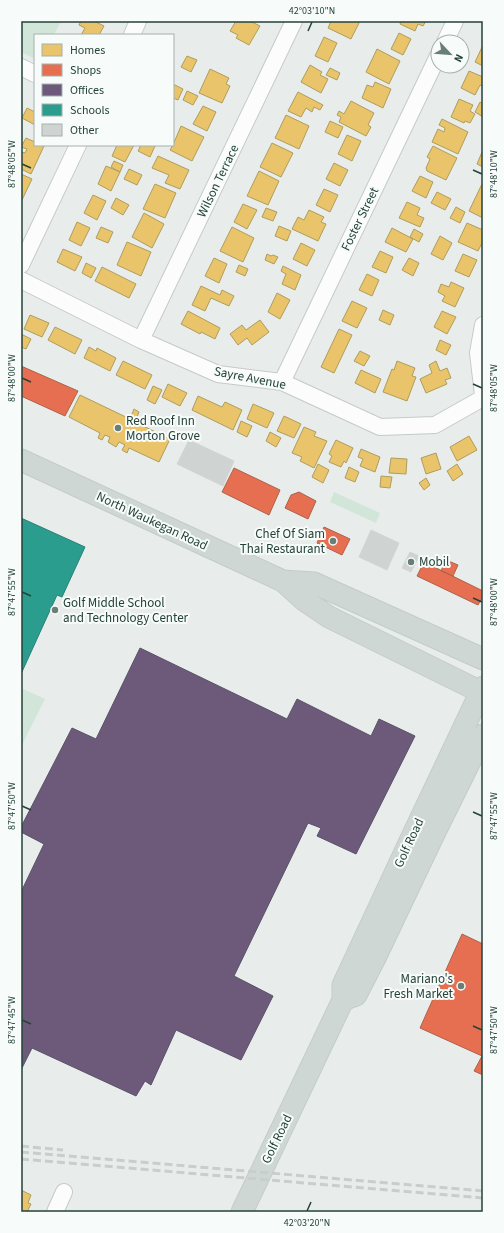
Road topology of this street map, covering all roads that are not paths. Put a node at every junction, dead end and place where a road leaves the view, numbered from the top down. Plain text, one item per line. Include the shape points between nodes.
1 (138, 21) edge
2 (294, 21) edge
3 (455, 21) edge
4 (132, 34) edge
5 (449, 34) edge
6 (21, 67) edge
7 (430, 73) edge
8 (34, 74) edge
9 (78, 146) edge
10 (21, 265) edge
11 (21, 280) edge
12 (483, 325) edge
13 (141, 340) junction
14 (282, 382) junction
15 (483, 395) edge
16 (483, 398) edge
17 (21, 460) edge
18 (284, 581) junction
19 (483, 659) edge
20 (482, 691) edge
21 (483, 735) edge
22 (343, 1000) junction
23 (64, 1192) dead end
24 (55, 1212) edge
25 (242, 1212) edge

1 - 4 street
2 - 13 street, Wilson Terrace
3 - 5 street
6 - 8 street
7 - 14 street, Foster Street
9 - 10 street
11 - 13 street, Sayre Avenue
12 - 15 street via 478,353
13 - 14 street, Sayre Avenue via 218,374
14 - 16 street, Sayre Avenue via 380,427 435,425
17 - 18 main road, North Waukegan Road
18 - 19 main road, North Waukegan Road via 314,583
18 - 20 main road, North Waukegan Road via 304,600 329,617
20 - 22 main road, Golf Road via 343,985
21 - 22 main road, Golf Road via 362,984 356,995
22 - 25 main road, Golf Road
23 - 24 street

